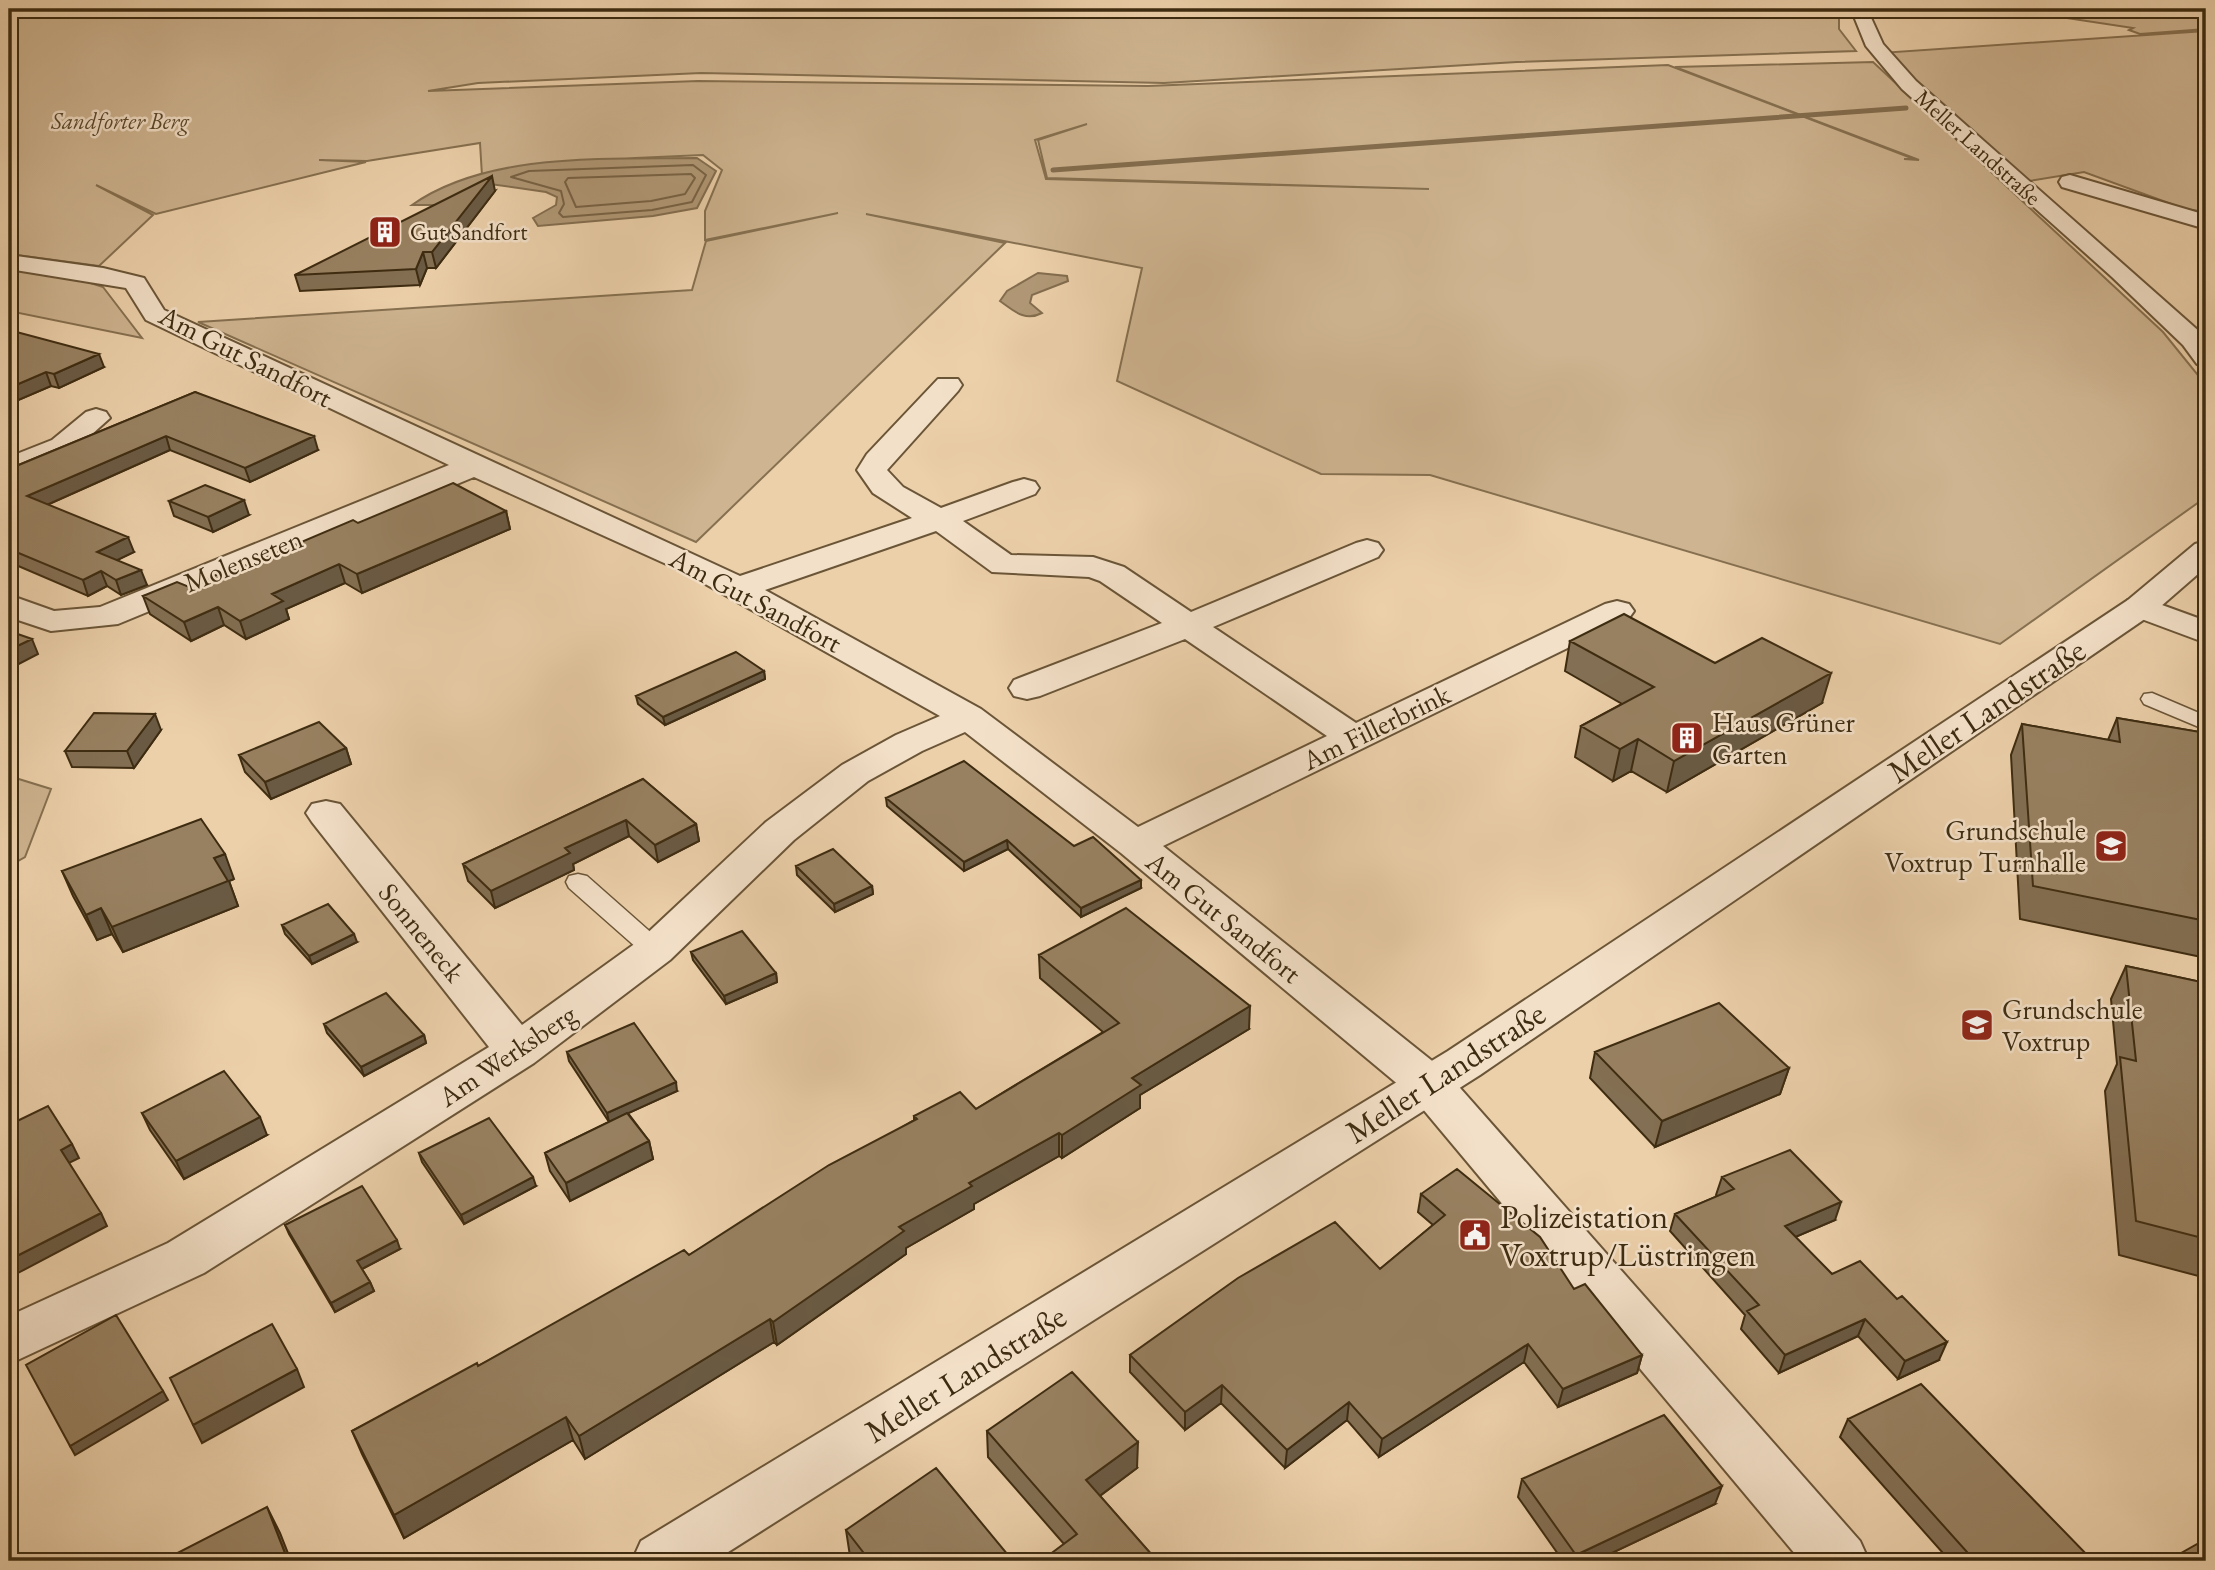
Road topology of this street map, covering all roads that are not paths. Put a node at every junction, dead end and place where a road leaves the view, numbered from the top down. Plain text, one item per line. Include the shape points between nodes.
1 (1859, 9) edge
2 (2070, 182) dead end
3 (2201, 222) edge
4 (9, 262) edge
5 (2206, 358) edge
6 (948, 385) dead end
7 (96, 418) dead end
8 (474, 466) junction
9 (9, 468) edge
10 (1024, 488) dead end
11 (940, 519) junction
12 (1367, 550) dead end
13 (2206, 551) edge
14 (737, 587) junction
15 (9, 605) edge
16 (2140, 607) junction
17 (1617, 611) dead end
18 (1191, 624) junction
19 (2206, 633) edge
20 (1027, 688) dead end
21 (2152, 699) dead end
22 (968, 717) junction
23 (2206, 724) edge
24 (1353, 737) junction
25 (326, 813) dead end
26 (1135, 844) junction
27 (578, 882) dead end
28 (655, 950) junction
29 (518, 1051) junction
30 (1429, 1084) junction
31 (9, 1341) edge
32 (662, 1561) edge
33 (1839, 1561) edge

1 - 5 street, Meller Landstraße via 1875,46 1909,85 2121,272
2 - 3 street
4 - 8 street, Am Gut Sandfort via 135,283 155,315
6 - 11 street via 872,470 876,480 914,508
7 - 9 street via 62,446
8 - 14 street, Am Gut Sandfort
8 - 15 street, Molenseten via 106,617 51,621
10 - 11 street
11 - 14 street
11 - 18 street via 1003,565 1093,568 1112,574
12 - 18 street
13 - 16 street, Meller Landstraße
14 - 22 street, Am Gut Sandfort
16 - 19 street
16 - 30 street, Meller Landstraße
17 - 24 street, Am Fillerbrink
18 - 20 street
18 - 24 street
21 - 23 lane
22 - 26 street, Am Gut Sandfort
22 - 28 street, Am Werksberg via 855,773 780,831
24 - 26 street, Am Fillerbrink
25 - 29 street, Sonneneck
26 - 30 street, Am Gut Sandfort
27 - 28 lane
28 - 29 street, Am Werksberg
29 - 31 street, Am Werksberg via 186,1258
30 - 32 street, Meller Landstraße
30 - 33 street, Am Gut Sandfort

